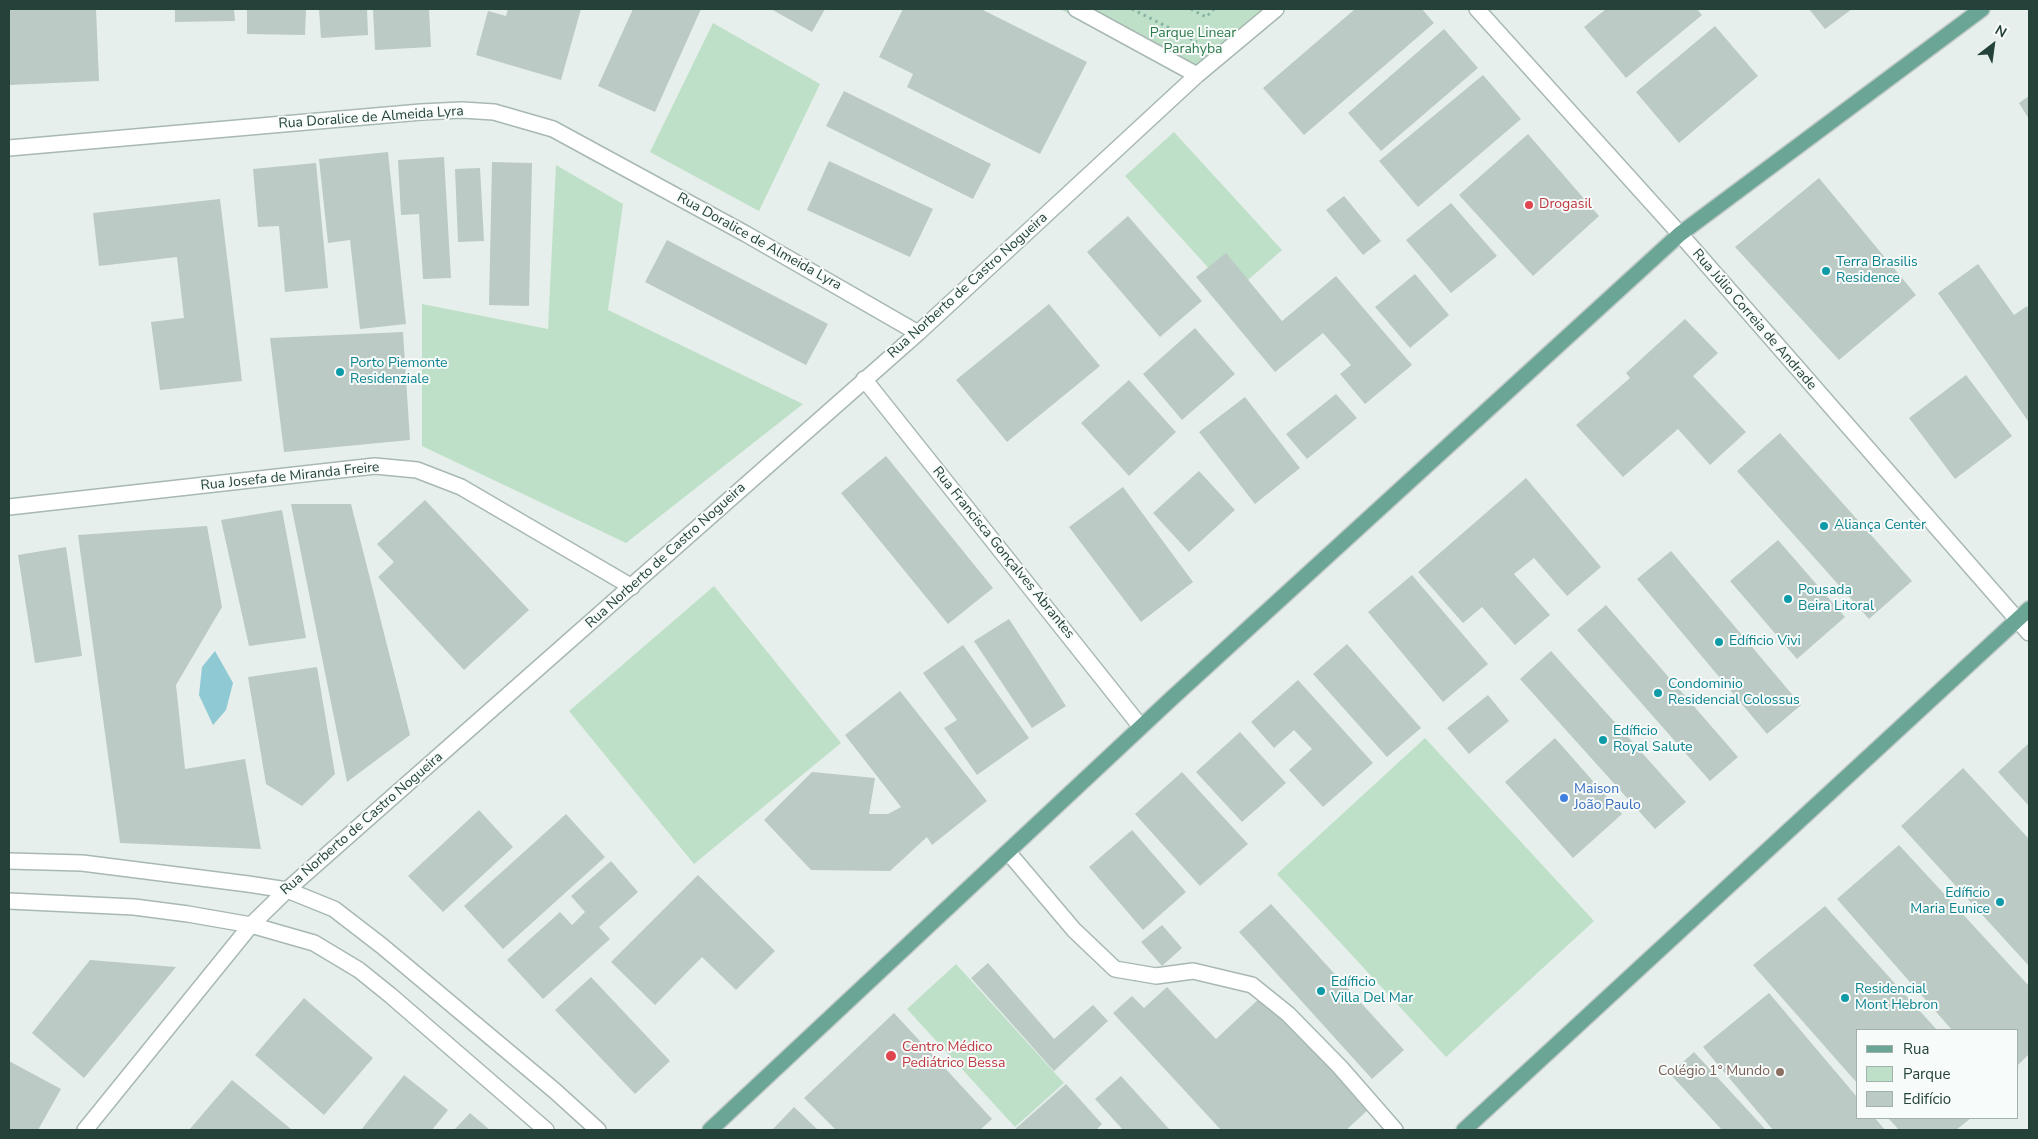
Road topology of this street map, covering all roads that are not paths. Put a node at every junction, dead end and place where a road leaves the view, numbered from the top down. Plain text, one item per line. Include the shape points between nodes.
1 (1076, 9) edge
2 (1276, 9) edge
3 (1477, 9) edge
4 (1982, 9) edge
5 (1197, 75) junction
6 (9, 148) edge
7 (1680, 234) junction
8 (918, 333) junction
9 (864, 379) junction
10 (9, 507) edge
11 (632, 586) junction
12 (2029, 609) edge
13 (2017, 620) junction
14 (2029, 633) edge
15 (1141, 727) junction
16 (1008, 852) junction
17 (9, 861) edge
18 (287, 890) junction
19 (9, 901) edge
20 (251, 924) junction
21 (84, 1130) edge
22 (546, 1130) edge
23 (598, 1130) edge
24 (710, 1130) edge
25 (1395, 1130) edge
26 (1464, 1130) edge

1 - 5 street
2 - 5 street, Rua Norberto de Castro Nogueira
3 - 7 street, Rua Júlio Correia de Andrade
4 - 7 main road
5 - 8 street, Rua Norberto de Castro Nogueira
6 - 8 street, Rua Doralice de Almeida Lyra via 421,112 494,112 553,129 746,234
7 - 13 street, Rua Júlio Correia de Andrade
7 - 15 main road
8 - 9 street, Rua Norberto de Castro Nogueira
9 - 11 street, Rua Norberto de Castro Nogueira
9 - 15 street, Rua Francisca Gonçalves Abrantes
10 - 11 street, Rua Josefa de Miranda Freire via 374,466 417,470 461,487
11 - 18 street, Rua Norberto de Castro Nogueira
12 - 13 main road
13 - 14 street, Rua Júlio Correia de Andrade
13 - 26 main road
15 - 16 main road
16 - 24 main road
16 - 25 street via 1074,930 1114,969 1156,976 1193,971 1252,985 1288,1014
17 - 18 street via 82,863
18 - 20 street, Rua Norberto de Castro Nogueira
18 - 23 street via 334,909 382,946
19 - 20 street via 134,907
20 - 21 street, Rua Norberto de Castro Nogueira
20 - 22 street via 314,944 359,970

